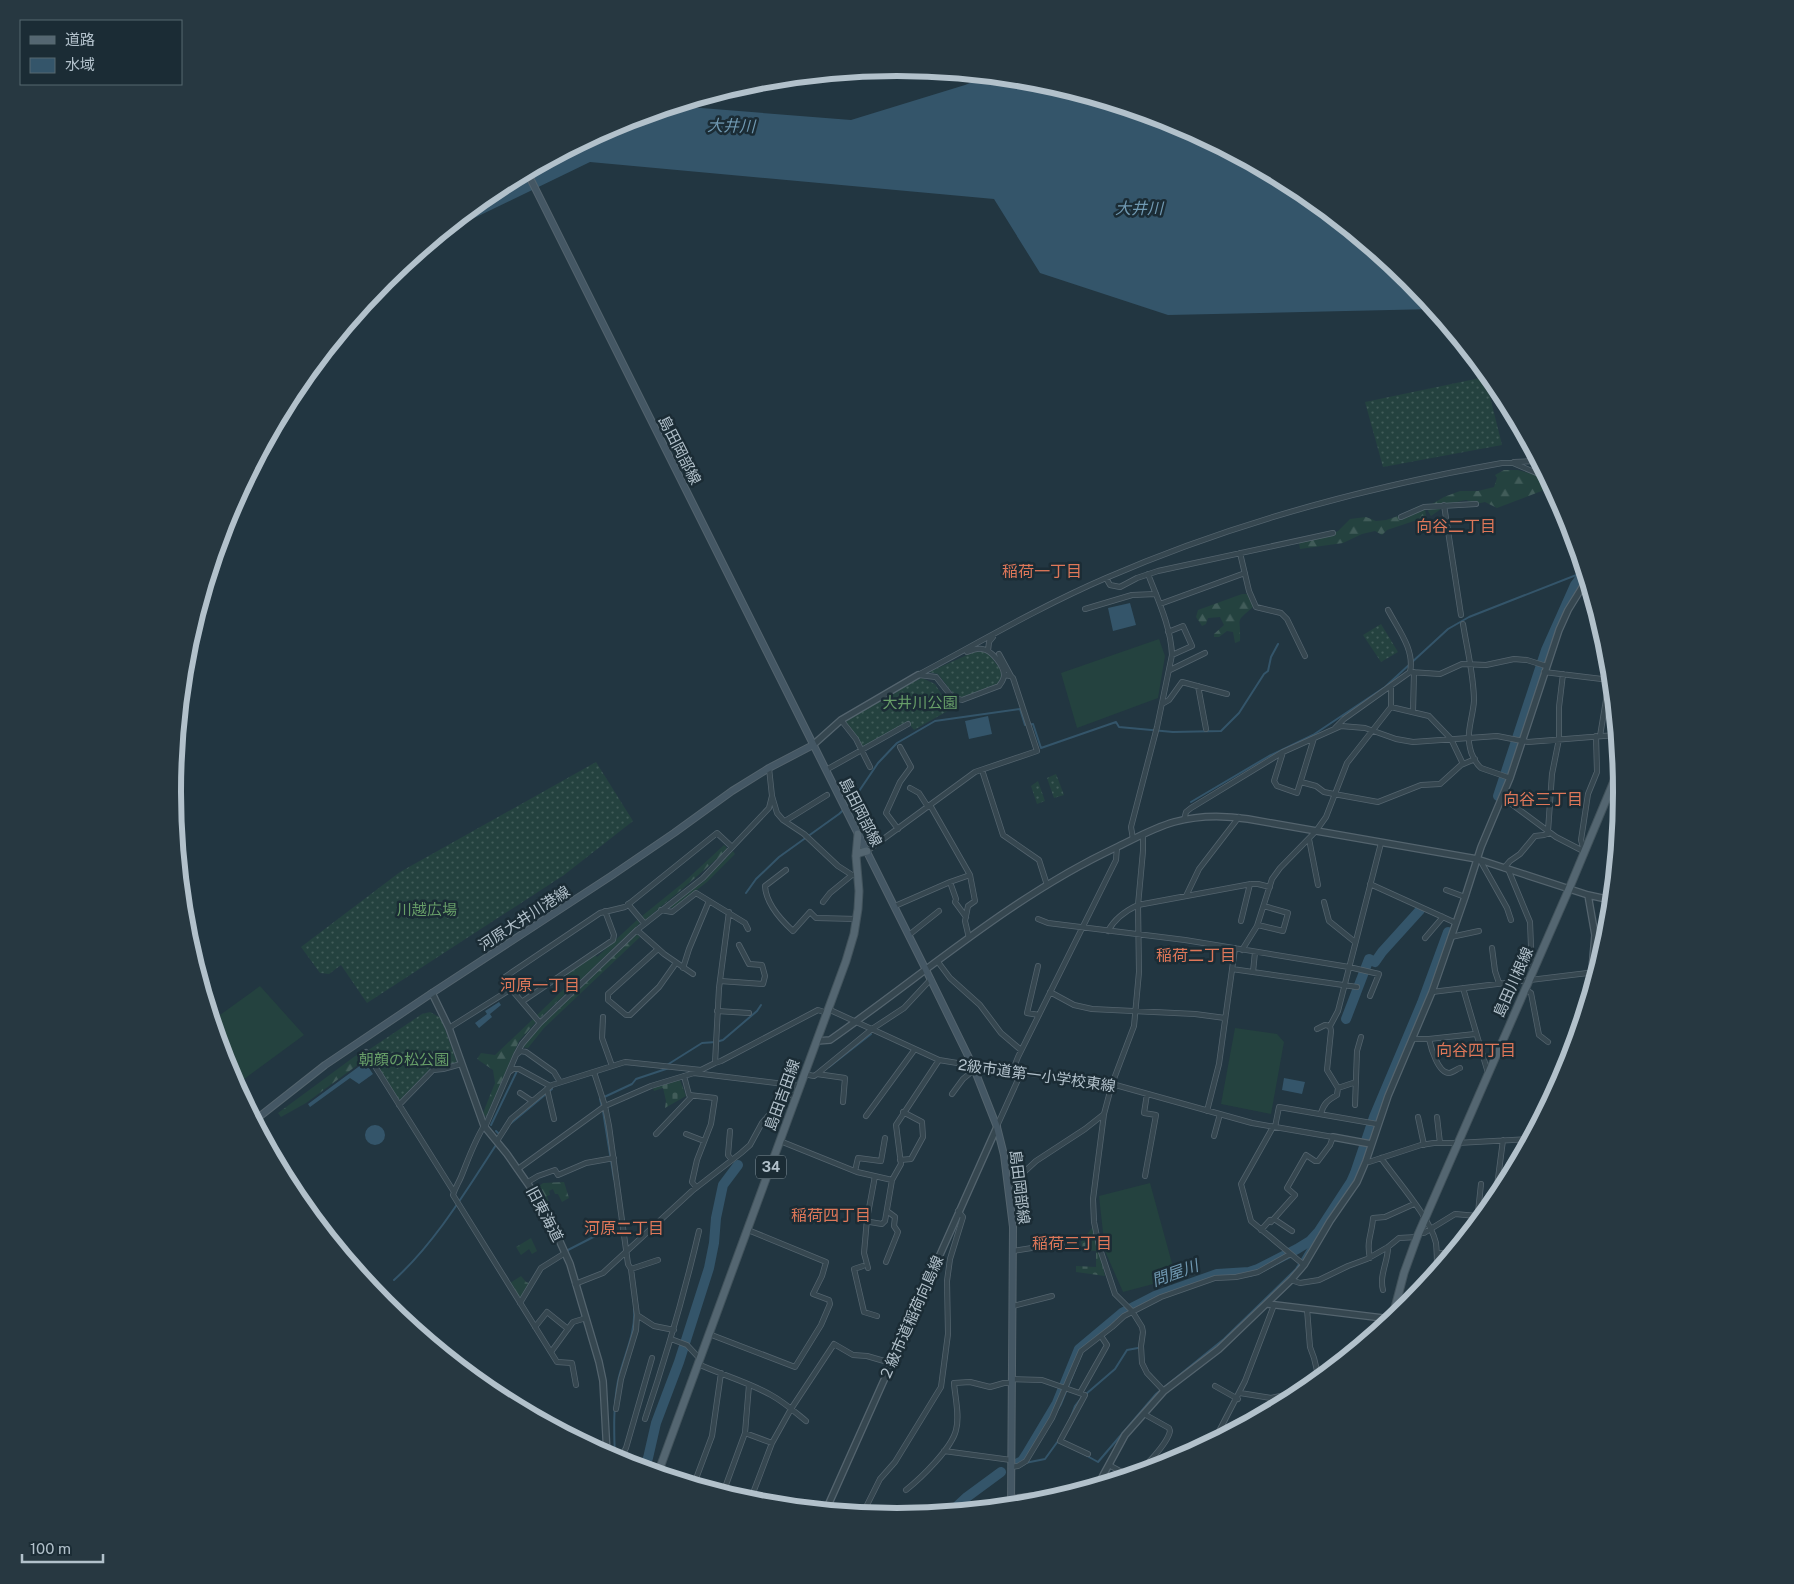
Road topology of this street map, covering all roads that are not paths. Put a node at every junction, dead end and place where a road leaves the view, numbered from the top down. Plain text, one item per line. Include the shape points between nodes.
1 (530, 178) edge
2 (1532, 461) edge
3 (1513, 463) junction
4 (1538, 474) edge
5 (1476, 504) dead end
6 (1444, 505) junction
7 (1401, 517) dead end
8 (1333, 533) dead end
9 (1240, 552) junction
10 (1245, 572) junction
11 (1148, 574) junction
12 (1106, 578) junction
13 (1582, 587) edge
14 (1156, 594) junction
15 (1160, 604) junction
16 (1085, 609) dead end
17 (1388, 610) dead end
18 (1461, 615) dead end
19 (1462, 624) dead end
20 (998, 632) junction
21 (1168, 632) junction
22 (988, 651) junction
23 (1205, 653) dead end
24 (999, 654) dead end
25 (1172, 655) junction
26 (1305, 656) dead end
27 (942, 663) junction
28 (1470, 664) junction
29 (1543, 667) junction
30 (1411, 668) junction
31 (1170, 670) junction
32 (1563, 674) junction
33 (1004, 675) junction
34 (918, 676) junction
35 (1011, 676) junction
36 (1603, 678) edge
37 (1198, 686) junction
38 (1391, 686) junction
39 (1227, 694) dead end
40 (1607, 696) edge
41 (1162, 704) junction
42 (1391, 707) junction
43 (1413, 712) junction
44 (841, 720) junction
45 (908, 724) dead end
46 (1206, 728) dead end
47 (1335, 728) junction
48 (1372, 730) junction
49 (1610, 735) edge
50 (1598, 736) junction
51 (1314, 738) junction
52 (1469, 738) junction
53 (1451, 740) junction
54 (1559, 740) junction
55 (1522, 741) junction
56 (813, 745) junction
57 (900, 748) dead end
58 (861, 750) junction
59 (1282, 752) junction
60 (1475, 759) junction
61 (1463, 764) junction
62 (870, 767) dead end
63 (769, 768) junction
64 (826, 770) junction
65 (982, 770) junction
66 (1510, 778) junction
67 (1301, 782) junction
68 (1613, 784) edge
69 (910, 788) dead end
70 (1334, 794) junction
71 (827, 795) dead end
72 (772, 796) junction
73 (1502, 797) junction
74 (929, 806) junction
75 (1239, 817) junction
76 (1184, 820) junction
77 (784, 821) junction
78 (898, 829) junction
79 (1316, 831) junction
80 (1549, 832) junction
81 (858, 834) junction
82 (1143, 834) junction
83 (1133, 839) junction
84 (1309, 839) junction
85 (1381, 843) junction
86 (732, 847) junction
87 (1117, 847) junction
88 (867, 851) junction
89 (1585, 852) junction
90 (856, 856) junction
91 (1479, 860) junction
92 (1506, 869) junction
93 (786, 870) dead end
94 (855, 875) junction
95 (970, 875) junction
96 (950, 882) junction
97 (1250, 884) junction
98 (1370, 884) junction
99 (1047, 885) junction
100 (1318, 885) dead end
101 (1270, 887) junction
102 (1569, 889) junction
103 (1446, 890) dead end
104 (1588, 895) junction
105 (1186, 896) junction
106 (1465, 897) junction
107 (1605, 899) edge
108 (709, 901) junction
109 (823, 902) dead end
110 (1324, 902) dead end
111 (628, 904) junction
112 (1138, 905) junction
113 (895, 906) junction
114 (1264, 906) junction
115 (661, 910) junction
116 (605, 911) junction
117 (939, 911) dead end
118 (729, 912) junction
119 (966, 917) junction
120 (1443, 917) junction
121 (857, 919) junction
122 (1038, 919) dead end
123 (1511, 920) dead end
124 (1241, 921) dead end
125 (644, 923) junction
126 (1456, 923) junction
127 (1258, 924) junction
128 (748, 928) dead end
129 (1082, 928) junction
130 (637, 930) junction
131 (1108, 931) junction
132 (1479, 931) dead end
133 (1138, 934) junction
134 (909, 935) junction
135 (1451, 937) junction
136 (969, 938) junction
137 (1425, 938) dead end
138 (1355, 942) junction
139 (739, 945) dead end
140 (658, 948) junction
141 (1235, 948) junction
142 (1492, 948) dead end
143 (1242, 950) junction
144 (1255, 952) junction
145 (1594, 952) edge
146 (938, 962) junction
147 (676, 963) junction
148 (1038, 966) dead end
149 (1349, 967) junction
150 (683, 968) junction
151 (926, 970) junction
152 (1232, 970) junction
153 (1253, 972) junction
154 (1589, 972) edge
155 (692, 974) dead end
156 (1530, 977) junction
157 (930, 979) junction
158 (720, 981) junction
159 (1499, 984) junction
160 (1344, 985) junction
161 (1357, 987) dead end
162 (1463, 988) junction
163 (512, 989) junction
164 (1525, 989) junction
165 (1050, 992) junction
166 (1432, 992) junction
167 (432, 993) junction
168 (1370, 996) dead end
169 (522, 1002) junction
170 (717, 1011) junction
171 (827, 1011) junction
172 (1135, 1012) junction
173 (749, 1013) dead end
174 (1039, 1015) junction
175 (603, 1017) dead end
176 (1225, 1018) junction
177 (856, 1022) junction
178 (540, 1023) junction
179 (1330, 1026) junction
180 (448, 1028) junction
181 (872, 1029) junction
182 (1317, 1029) dead end
183 (1475, 1034) junction
184 (1362, 1037) dead end
185 (1412, 1039) junction
186 (1429, 1039) junction
187 (817, 1041) junction
188 (1548, 1042) dead end
189 (915, 1049) junction
190 (1021, 1050) junction
191 (366, 1052) dead end
192 (516, 1055) junction
193 (939, 1060) junction
194 (715, 1063) junction
195 (461, 1064) junction
196 (612, 1066) junction
197 (974, 1068) junction
198 (1460, 1068) dead end
199 (508, 1072) junction
200 (594, 1072) junction
201 (698, 1072) junction
202 (1012, 1072) junction
203 (1021, 1073) junction
204 (1488, 1073) junction
205 (804, 1074) junction
206 (817, 1074) junction
207 (684, 1076) junction
208 (560, 1082) junction
209 (1356, 1082) junction
210 (1112, 1084) junction
211 (800, 1086) junction
212 (548, 1087) junction
213 (1338, 1088) junction
214 (520, 1093) dead end
215 (952, 1094) dead end
216 (1148, 1094) junction
217 (796, 1095) junction
218 (692, 1096) junction
219 (532, 1101) junction
220 (843, 1102) dead end
221 (399, 1105) junction
222 (1355, 1105) dead end
223 (605, 1106) junction
224 (1207, 1111) junction
225 (904, 1112) junction
226 (1104, 1114) junction
227 (1220, 1114) junction
228 (1321, 1114) junction
229 (866, 1116) dead end
230 (259, 1117) edge
231 (1418, 1117) dead end
232 (1437, 1117) dead end
233 (554, 1119) dead end
234 (1377, 1124) junction
235 (997, 1126) junction
236 (484, 1127) junction
237 (1274, 1127) junction
238 (730, 1131) dead end
239 (656, 1134) dead end
240 (686, 1134) dead end
241 (1214, 1136) dead end
242 (1333, 1137) junction
243 (885, 1138) dead end
244 (1523, 1139) edge
245 (1503, 1140) junction
246 (497, 1141) junction
247 (704, 1141) junction
248 (780, 1141) junction
249 (1440, 1143) junction
250 (1457, 1143) junction
251 (1370, 1144) junction
252 (1424, 1145) junction
253 (614, 1158) junction
254 (1381, 1158) junction
255 (732, 1160) junction
256 (900, 1160) junction
257 (1366, 1161) junction
258 (518, 1169) junction
259 (855, 1171) junction
260 (875, 1176) junction
261 (1145, 1176) dead end
262 (1500, 1177) edge
263 (892, 1180) junction
264 (528, 1182) junction
265 (1482, 1184) dead end
266 (1009, 1186) junction
267 (696, 1188) junction
268 (454, 1192) junction
269 (1414, 1204) junction
270 (1479, 1209) edge
271 (887, 1211) junction
272 (958, 1211) junction
273 (1475, 1214) edge
274 (868, 1219) junction
275 (1425, 1219) junction
276 (1274, 1220) junction
277 (1430, 1229) junction
278 (748, 1230) junction
279 (1261, 1230) junction
280 (1292, 1230) dead end
281 (699, 1231) dead end
282 (1418, 1235) junction
283 (1063, 1243) dead end
284 (1388, 1247) junction
285 (1013, 1250) junction
286 (627, 1251) junction
287 (565, 1253) junction
288 (1437, 1253) junction
289 (1290, 1254) junction
290 (1444, 1254) edge
291 (1370, 1258) junction
292 (658, 1260) dead end
293 (886, 1262) dead end
294 (1437, 1262) edge
295 (863, 1266) dead end
296 (1304, 1266) junction
297 (868, 1268) dead end
298 (632, 1269) junction
299 (1291, 1280) junction
300 (575, 1284) junction
301 (1383, 1290) dead end
302 (1052, 1296) dead end
303 (520, 1303) junction
304 (1271, 1304) junction
305 (1396, 1305) edge
306 (1013, 1306) junction
307 (1307, 1309) junction
308 (1132, 1311) junction
309 (637, 1315) junction
310 (877, 1316) dead end
311 (586, 1318) junction
312 (1382, 1318) edge
313 (535, 1327) junction
314 (568, 1329) junction
315 (674, 1330) junction
316 (709, 1334) junction
317 (1101, 1336) junction
318 (671, 1339) junction
319 (550, 1352) junction
320 (652, 1358) dead end
321 (699, 1361) junction
322 (891, 1363) junction
323 (1318, 1371) edge
324 (721, 1373) junction
325 (645, 1381) junction
326 (1012, 1381) junction
327 (657, 1384) junction
328 (576, 1385) dead end
329 (749, 1385) junction
330 (1215, 1386) dead end
331 (1066, 1388) junction
332 (1164, 1391) junction
333 (1080, 1393) junction
334 (1240, 1393) junction
335 (1281, 1395) edge
336 (1271, 1398) junction
337 (1238, 1399) junction
338 (1271, 1402) edge
339 (616, 1409) dead end
340 (791, 1409) junction
341 (1144, 1414) junction
342 (645, 1419) dead end
343 (806, 1421) dead end
344 (1220, 1431) edge
345 (745, 1433) junction
346 (772, 1443) junction
347 (607, 1446) edge
348 (944, 1451) junction
349 (623, 1453) edge
350 (1088, 1454) dead end
351 (1148, 1462) edge
352 (1011, 1464) junction
353 (1109, 1465) junction
354 (660, 1467) edge
355 (1122, 1471) edge
356 (696, 1478) edge
357 (1101, 1478) edge
358 (725, 1486) edge
359 (906, 1490) dead end
360 (753, 1493) edge
361 (1011, 1498) edge
362 (829, 1504) edge
363 (867, 1507) edge

1 - 56 main road, 島田岡部線
2 - 3 street
3 - 4 street
3 - 12 street via 1502,462 1435,475 1289,513 1168,553
5 - 6 street
6 - 7 street via 1424,507
6 - 18 street
8 - 9 street
9 - 10 street
9 - 11 street
10 - 15 street
10 - 26 street via 1256,606 1281,613 1287,619
11 - 12 street via 1120,587 1110,585
11 - 14 street
12 - 20 street
13 - 29 street via 1568,610
14 - 15 street
14 - 16 street via 1132,595
15 - 21 street
17 - 30 street via 1408,646
19 - 28 street
20 - 22 street via 991,638
20 - 27 street
21 - 25 street
21 - 25 street via 1183,626 1192,646
22 - 27 street via 976,649
22 - 33 street
23 - 31 street
24 - 35 street
25 - 31 street
27 - 34 street
28 - 29 street via 1486,665 1521,659
28 - 30 street via 1462,664 1440,674
28 - 52 street via 1474,701
29 - 32 street
29 - 55 street
30 - 38 street
30 - 43 street
31 - 41 street
32 - 36 street
32 - 54 street
33 - 34 street via 995,689 962,700 952,697 936,677
33 - 35 street
34 - 44 street
35 - 65 street via 1037,751
37 - 39 street
37 - 41 street via 1182,682
37 - 46 street
38 - 42 street
38 - 47 street
40 - 50 street
41 - 83 street via 1131,827
42 - 43 street
42 - 48 street
43 - 53 street via 1429,716
44 - 56 street
44 - 58 street
45 - 58 street
47 - 48 street via 1358,726
47 - 51 street
48 - 53 street via 1404,741
48 - 70 street via 1347,763
49 - 50 street
50 - 54 street
50 - 89 street via 1597,772 1588,794 1581,840
51 - 59 street
51 - 67 street
52 - 53 street
52 - 55 street via 1497,736
52 - 60 street
53 - 61 street
54 - 55 street
54 - 80 street via 1552,774
55 - 66 street
56 - 63 main road, 河原大井川港線
56 - 64 main road, 島田岡部線
57 - 78 street via 911,767 900,782 886,813
58 - 62 street
58 - 64 street
59 - 67 street via 1274,781 1277,786 1297,793
59 - 76 street via 1191,808
60 - 61 street
60 - 66 street via 1481,768
61 - 70 street via 1440,784 1421,785 1378,802
63 - 72 street
63 - 167 main road, 河原大井川港線
64 - 81 main road, 島田岡部線
65 - 74 street
65 - 99 street via 1003,835 1039,860
66 - 73 street
67 - 70 street
68 - 89 main road, 島田川根線
69 - 74 street via 919,793
70 - 79 street via 1326,817
71 - 77 street
72 - 77 street via 777,813
72 - 86 street via 769,808
73 - 80 street
73 - 91 street via 1481,847
74 - 78 street
74 - 95 street
75 - 76 street via 1210,816
75 - 79 street
75 - 105 street via 1199,869
76 - 82 street
77 - 94 street via 804,834 838,866
78 - 88 street
79 - 84 street
79 - 85 street
80 - 89 street
80 - 92 street via 1535,836
81 - 88 main road, 島田岡部線
81 - 90 main road, 島田吉田線 / 34
82 - 83 street
82 - 112 street
83 - 87 street
84 - 100 street
84 - 101 street via 1280,868
85 - 91 street
85 - 98 street
86 - 111 street via 717,833
86 - 115 street via 703,878
87 - 99 street
87 - 129 street via 1116,860
88 - 90 main road
88 - 113 main road, 島田岡部線
89 - 102 main road, 島田川根線
90 - 94 main road, 島田吉田線 / 34
91 - 92 street
91 - 106 street
91 - 123 street
92 - 102 street
92 - 156 street via 1530,922
93 - 121 street via 765,886 766,895 793,932 810,912 816,918
94 - 109 street
94 - 121 main road, 島田吉田線 / 34 via 859,900
95 - 96 street
95 - 119 street via 974,901 968,906
96 - 113 street
96 - 119 street via 956,902
97 - 101 street
97 - 105 street
97 - 124 street
98 - 120 street
98 - 138 street
99 - 136 street
101 - 114 street
102 - 104 street
102 - 156 main road, 島田川根線
103 - 106 street
104 - 107 street
104 - 145 street
105 - 112 street
106 - 126 street
108 - 115 street via 696,893 672,912
108 - 118 street
108 - 150 street
110 - 138 street via 1330,921
111 - 116 street
111 - 125 street
112 - 131 street via 1113,921
112 - 133 street
113 - 134 main road, 島田岡部線
114 - 127 street
114 - 127 street via 1288,913 1284,931
115 - 125 street
116 - 163 street via 505,977
116 - 169 street via 613,940
117 - 134 street
118 - 128 street
118 - 158 street
119 - 136 street
120 - 126 street
120 - 137 street
121 - 171 main road, 島田吉田線 / 34 via 846,961
122 - 129 street
125 - 130 street
126 - 135 street
127 - 143 street
129 - 131 street
129 - 165 street
130 - 140 street
130 - 178 street
131 - 133 street
132 - 135 street
133 - 141 street
133 - 172 street
134 - 151 main road, 島田岡部線
135 - 166 street
136 - 146 street
138 - 149 street
139 - 158 street via 750,964 762,965 763,984
140 - 147 street
140 - 147 street via 608,994 608,1000 630,1015 659,987
141 - 143 street
141 - 152 street
142 - 159 street
143 - 144 street
144 - 149 street
144 - 153 street
146 - 151 street
146 - 190 street via 950,978 980,1005 1001,1033
147 - 150 street
148 - 174 street via 1027,1013
149 - 160 street
149 - 168 street via 1379,974
150 - 155 street
151 - 157 main road, 島田岡部線
151 - 177 street
152 - 153 street
152 - 176 street
153 - 160 street
154 - 156 street
156 - 159 street
156 - 164 main road, 島田川根線
157 - 181 street via 904,1008
157 - 197 main road, 島田岡部線
158 - 170 street
159 - 162 street
160 - 161 street
160 - 179 street via 1338,1011
162 - 166 street
162 - 183 street
163 - 169 street
163 - 180 street
164 - 188 street via 1532,993 1539,1035
164 - 204 main road, 島田川根線
165 - 172 street via 1083,1007
165 - 174 street
166 - 185 street
167 - 180 street, 旧東海道
167 - 230 main road, 河原大井川港線 via 325,1065
169 - 178 street
170 - 173 street
170 - 194 street
171 - 177 street, 2級市道第一小学校東線
171 - 187 main road, 島田吉田線 / 34
171 - 194 street via 818,1010
172 - 176 street
172 - 210 street via 1133,1031
174 - 190 street
175 - 196 street via 602,1038
176 - 224 street via 1219,1064
177 - 181 street, 2級市道第一小学校東線
177 - 187 street via 830,1040
178 - 192 street
179 - 182 street
179 - 213 street via 1327,1070
180 - 195 street, 旧東海道
181 - 189 street, 2級市道第一小学校東線
181 - 206 street
183 - 186 street
183 - 204 street
184 - 209 street via 1357,1050
185 - 186 street
185 - 234 street
186 - 198 street via 1435,1060 1444,1071 1449,1073
187 - 205 main road, 島田吉田線 / 34
189 - 193 street, 2級市道第一小学校東線
189 - 229 street
190 - 202 street
191 - 221 street
192 - 199 street
192 - 208 street via 526,1052 554,1072
193 - 197 street, 2級市道第一小学校東線
193 - 225 street
194 - 201 street
195 - 221 street via 433,1070
195 - 236 street, 旧東海道
196 - 200 street
196 - 201 street via 633,1062
197 - 202 street, 2級市道第一小学校東線
197 - 215 street
197 - 235 main road, 島田岡部線
199 - 212 street via 519,1069
199 - 236 street
200 - 208 street
200 - 223 street
201 - 207 street
201 - 211 street
202 - 203 street, 2級市道第一小学校東線
203 - 210 street, 2級市道第一小学校東線
203 - 235 street
204 - 250 main road, 島田川根線
205 - 206 street
205 - 211 main road, 島田吉田線 / 34
206 - 220 street via 845,1078
207 - 218 street via 689,1096
207 - 223 street
208 - 212 street
209 - 213 street
209 - 222 street
210 - 216 street, 2級市道第一小学校東線
210 - 226 street
211 - 217 main road, 島田吉田線 / 34
212 - 219 street
212 - 233 street
213 - 228 street via 1337,1095 1322,1107
214 - 219 street
216 - 224 street, 2級市道第一小学校東線
216 - 261 street via 1144,1113 1156,1115
217 - 248 main road, 島田吉田線 / 34
217 - 255 street via 786,1094 750,1145
218 - 239 street
218 - 247 street via 715,1098 711,1124
219 - 246 street via 510,1119
221 - 268 street
223 - 253 street
223 - 258 street
224 - 227 street, 2級市道第一小学校東線
225 - 256 street via 896,1126
225 - 256 street via 922,1122 923,1137 911,1159
226 - 266 street via 1036,1161
226 - 308 street via 1094,1189 1094,1222 1115,1294
227 - 237 street, 2級市道第一小学校東線
227 - 241 street
228 - 234 street
228 - 237 street via 1279,1106
231 - 252 street
232 - 249 street
234 - 251 street
235 - 266 main road, 島田岡部線
235 - 272 street, ２級市道稲荷向島線
236 - 246 street, 旧東海道
236 - 268 street
237 - 242 street, 2級市道第一小学校東線
237 - 279 street via 1242,1184 1251,1221
238 - 255 street via 728,1155
240 - 247 street
242 - 251 street, 2級市道第一小学校東線
242 - 276 street via 1318,1161 1306,1155 1287,1188 1295,1195
243 - 259 street via 880,1161 858,1158
244 - 245 street
245 - 250 street
245 - 262 street
246 - 258 street, 旧東海道
247 - 267 street via 692,1182
248 - 259 street
248 - 278 main road, 島田吉田線 / 34
249 - 250 street
249 - 252 street
250 - 275 main road, 島田川根線
251 - 257 street
252 - 254 street
253 - 264 street via 586,1163 558,1174 555,1170
253 - 286 street
254 - 257 street
254 - 269 street
255 - 267 street
256 - 263 street
257 - 296 street
258 - 264 street, 旧東海道
259 - 260 street
260 - 263 street
260 - 274 street
263 - 271 street
264 - 287 street, 旧東海道
265 - 270 street
266 - 285 main road, 島田岡部線
267 - 286 street
268 - 303 street
269 - 275 street
269 - 291 street via 1385,1217 1374,1218 1367,1247
271 - 274 street via 882,1224
271 - 293 street via 896,1217 894,1226 898,1232
272 - 322 street, ２級市道稲荷向島線
272 - 363 street via 963,1217 950,1258 947,1281 948,1334 943,1382 895,1462 880,1479
273 - 277 street via 1455,1214
274 - 297 street via 864,1253
275 - 277 street
275 - 282 main road, 島田川根線
276 - 279 street
276 - 280 street
277 - 282 street
277 - 288 street
278 - 316 main road, 島田吉田線 / 34
278 - 316 street via 826,1262 814,1294 829,1300 830,1304 795,1367
279 - 289 street
281 - 315 street
282 - 284 street via 1399,1238
282 - 305 main road, 島田川根線
283 - 285 street
284 - 291 street
284 - 301 street via 1381,1282
285 - 306 main road, 島田岡部線
286 - 298 street via 628,1264
286 - 300 street via 603,1273
287 - 300 street, 旧東海道
287 - 303 street via 541,1268
288 - 290 street
288 - 294 street
289 - 296 street
289 - 308 street via 1258,1272 1215,1278
291 - 299 street via 1319,1280 1300,1283
292 - 298 street
295 - 310 street via 854,1269 864,1312
296 - 299 street
298 - 309 street
299 - 304 street
300 - 311 street, 旧東海道
302 - 306 street
303 - 313 street
304 - 307 street
304 - 332 street
304 - 334 street
306 - 326 main road, 島田岡部線
307 - 312 street
307 - 323 street via 1310,1347
308 - 317 street
308 - 332 street via 1143,1332 1142,1363
309 - 315 street via 654,1326
309 - 339 street
311 - 314 street via 573,1322
311 - 347 street, 旧東海道 via 603,1381
313 - 314 street via 547,1312
313 - 319 street
314 - 319 street
315 - 318 street
316 - 321 main road, 島田吉田線 / 34
317 - 331 street via 1081,1351
317 - 333 street via 1107,1345
318 - 321 street via 688,1345
318 - 327 street
319 - 328 street via 557,1362 572,1363
320 - 325 street
321 - 324 street
321 - 354 main road, 島田吉田線 / 34
322 - 340 street via 853,1355 834,1344
322 - 362 street, ２級市道稲荷向島線
324 - 329 street
324 - 356 street via 712,1436
325 - 327 street
325 - 349 street
326 - 331 street via 1042,1380
326 - 348 street via 990,1388 970,1382 954,1383 957,1428
326 - 352 main road, 島田岡部線
327 - 342 street
329 - 340 street via 772,1395
329 - 345 street
330 - 337 street
331 - 333 street
331 - 352 street via 1026,1461 1018,1466
332 - 341 street
333 - 350 street via 1085,1395 1060,1442
334 - 336 street
334 - 337 street
335 - 336 street
336 - 338 street
337 - 344 street
340 - 343 street
340 - 346 street
341 - 351 street via 1170,1431
341 - 353 street via 1126,1435
345 - 346 street
345 - 358 street
346 - 360 street
348 - 352 street
348 - 359 street
352 - 361 main road, 島田岡部線
353 - 355 street
353 - 357 street

